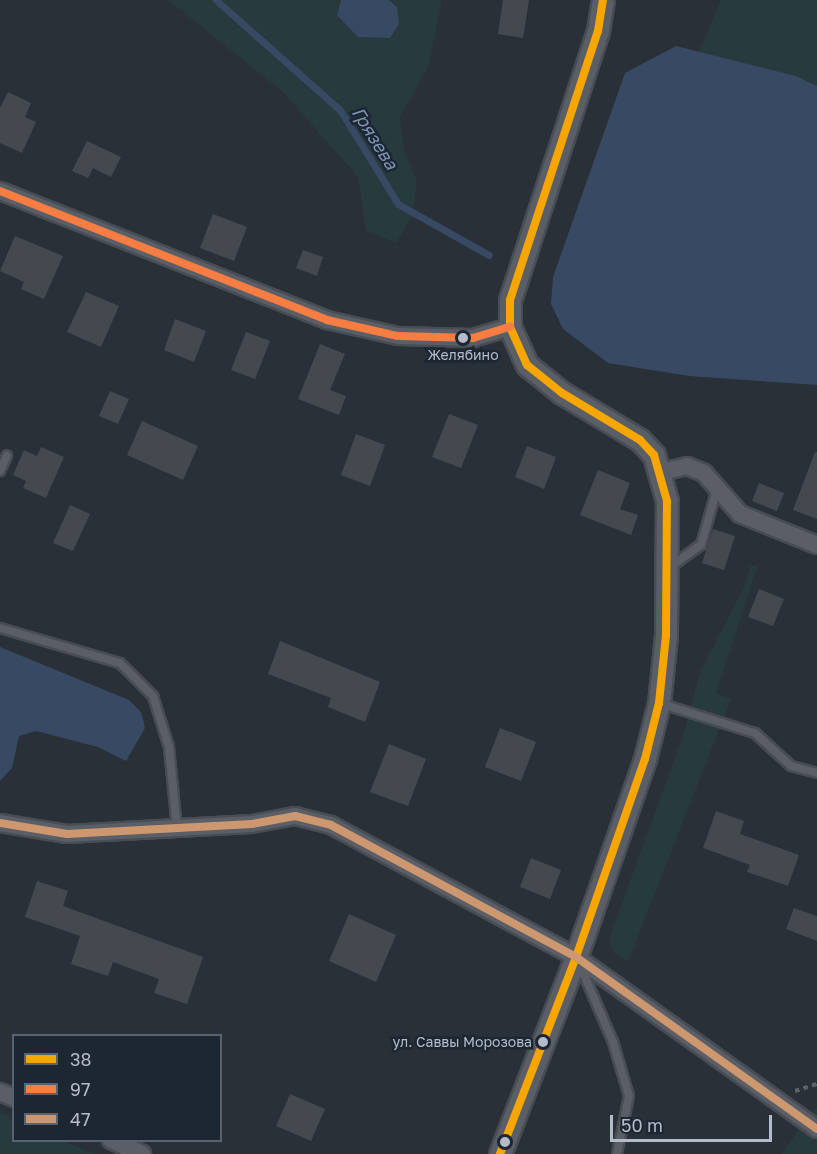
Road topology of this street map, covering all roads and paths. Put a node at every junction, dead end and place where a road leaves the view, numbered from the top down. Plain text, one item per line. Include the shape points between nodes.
1 (603, 0) edge
2 (0, 191) edge
3 (510, 327) junction
4 (7, 454) dead end
5 (0, 471) edge
6 (661, 472) junction
7 (717, 488) junction
8 (817, 545) edge
9 (668, 569) junction
10 (0, 628) edge
11 (658, 703) junction
12 (817, 773) edge
13 (0, 823) edge
14 (177, 828) junction
15 (576, 957) junction
16 (817, 1129) edge
17 (115, 1142) edge
18 (142, 1154) edge
19 (500, 1154) edge
20 (617, 1154) edge

1 - 3 street via 598,31 510,300
2 - 3 street via 327,320 398,336 473,338
3 - 6 street via 528,365 562,393 640,440 654,455
4 - 5 lane
6 - 7 street via 687,466 704,473
6 - 9 street via 667,501
7 - 8 street via 740,514
7 - 9 lane via 701,545
9 - 11 street
10 - 14 lane via 120,663 153,696 169,747
11 - 12 lane via 755,733 791,766
11 - 15 street via 645,759
13 - 14 street via 67,834
14 - 15 street via 252,824 295,816 331,825
15 - 16 street
15 - 19 street
15 - 20 lane via 613,1042 628,1096
17 - 18 street

